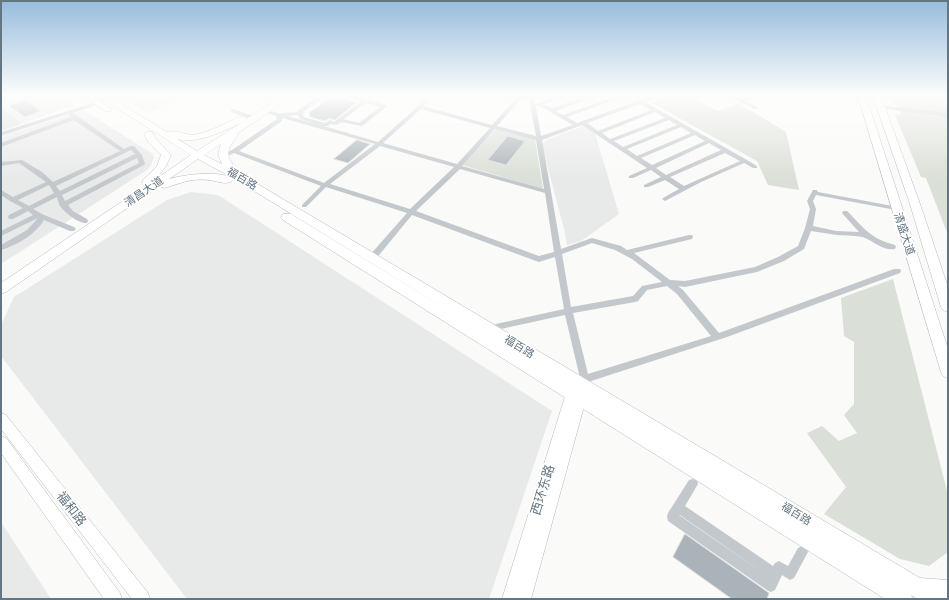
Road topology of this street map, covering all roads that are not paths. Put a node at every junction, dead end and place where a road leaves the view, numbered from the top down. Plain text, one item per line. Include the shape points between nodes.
1 (32, 124) edge
2 (58, 124) edge
3 (84, 124) edge
4 (142, 124) edge
5 (235, 124) edge
6 (239, 124) edge
7 (241, 124) edge
8 (274, 124) edge
9 (310, 124) edge
10 (401, 124) edge
11 (484, 124) edge
12 (498, 124) edge
13 (538, 124) edge
14 (579, 124) joint
15 (620, 124) edge
16 (653, 124) edge
17 (870, 124) edge
18 (886, 124) edge
19 (682, 125) joint
20 (495, 127) junction
21 (154, 132) junction
22 (597, 133) junction
23 (696, 133) junction
24 (1, 134) edge
25 (539, 139) junction
26 (610, 141) junction
27 (710, 141) junction
28 (1, 144) edge
29 (379, 144) junction
30 (623, 150) junction
31 (726, 150) junction
32 (124, 151) junction
33 (234, 151) junction
34 (140, 155) junction
35 (191, 156) junction
36 (223, 156) junction
37 (637, 158) junction
38 (745, 161) junction
39 (1, 164) edge
40 (458, 166) junction
41 (650, 167) junction
42 (756, 167) dead end
43 (631, 177) dead end
44 (666, 177) junction
45 (232, 178) junction
46 (146, 181) junction
47 (51, 183) junction
48 (325, 185) junction
49 (646, 186) dead end
50 (684, 189) junction
51 (1, 192) edge
52 (547, 192) junction
53 (57, 194) junction
54 (138, 196) junction
55 (665, 199) dead end
56 (12, 200) junction
57 (63, 205) junction
58 (304, 206) dead end
59 (896, 208) junction
60 (27, 209) junction
61 (412, 212) junction
62 (846, 213) dead end
63 (40, 216) junction
64 (11, 217) dead end
65 (84, 221) junction
66 (809, 228) junction
67 (72, 229) junction
68 (1, 234) edge
69 (866, 235) junction
70 (689, 237) dead end
71 (892, 247) dead end
72 (1, 248) edge
73 (628, 252) junction
74 (558, 253) junction
75 (372, 258) junction
76 (897, 271) dead end
77 (669, 283) junction
78 (2, 286) edge
79 (948, 307) edge
80 (568, 311) junction
81 (496, 327) dead end
82 (717, 337) junction
83 (948, 372) edge
84 (580, 387) junction
85 (1, 418) edge
86 (1, 442) edge
87 (693, 484) dead end
88 (802, 552) dead end
89 (842, 561) junction
90 (948, 590) edge
91 (911, 594) edge
92 (114, 599) edge
93 (142, 599) edge
94 (510, 599) edge
95 (524, 599) edge
96 (890, 599) edge
97 (936, 599) edge

1 - 24 street
2 - 28 street
3 - 32 street
4 - 21 main road, 福百路
5 - 21 main road via 200,137 186,138
6 - 35 main road, 清昌大道
7 - 36 main road via 226,143
8 - 33 street
9 - 29 street
10 - 29 street
11 - 20 street
12 - 20 street
13 - 25 street
14 - 22 street
14 - 25 street
15 - 22 street
16 - 26 street
17 - 59 main road, 清盛大道
18 - 79 main road, 清盛大道
19 - 23 street
19 - 30 street
20 - 25 street
20 - 40 street
21 - 35 main road, 福百路
21 - 46 main road via 150,140 166,155 160,170
22 - 26 street
23 - 27 street
23 - 37 street
25 - 52 street
26 - 30 street
27 - 31 street
27 - 41 street
29 - 40 street
29 - 48 street
30 - 37 street
31 - 38 street
31 - 44 street
32 - 34 street via 132,147
32 - 47 street
33 - 36 street
33 - 48 street
34 - 53 street
34 - 57 street via 142,164
35 - 45 main road, 福百路
35 - 46 main road, 清昌大道
35 - 54 main road, 清昌大道
36 - 45 main road
37 - 41 street
38 - 42 street
38 - 50 street
39 - 47 street via 20,161
40 - 52 street
40 - 61 street
41 - 43 street
41 - 44 street
44 - 49 street
44 - 50 street
45 - 54 main road via 175,179
45 - 75 main road, 福百路
45 - 84 main road, 福百路
46 - 65 main road, 清昌大道
47 - 53 street
47 - 56 street
48 - 58 street
48 - 61 street
50 - 55 street
51 - 56 street
52 - 74 street
53 - 57 street
53 - 60 street
54 - 78 main road, 清昌大道
56 - 60 street
57 - 65 street via 74,216
59 - 66 street via 814,192 810,201 814,209
59 - 83 main road, 清盛大道
60 - 63 street
60 - 64 street
61 - 74 street via 540,259
61 - 75 street
62 - 69 street
63 - 67 street
63 - 68 street
63 - 72 street via 38,225 25,236
65 - 67 main road, 清昌大道
66 - 69 street
66 - 77 street via 801,247 757,269 685,284
67 - 78 main road, 清昌大道
69 - 71 street via 876,243
70 - 73 street
73 - 74 street via 592,240
73 - 77 street
74 - 80 street
75 - 84 main road, 福百路
76 - 82 street
77 - 80 street via 646,288 635,300
77 - 82 street via 680,292
80 - 81 street
80 - 84 street
82 - 84 street
84 - 89 main road, 福百路
84 - 91 main road, 福百路
84 - 94 street, 西环东路
84 - 95 street, 西环东路
85 - 93 street, 福和路
86 - 92 street, 福和路
87 - 88 street via 672,517 771,586 779,567 790,574
89 - 91 main road, 福百路
89 - 96 main road
90 - 91 main road via 936,588
91 - 97 main road, 福百路

